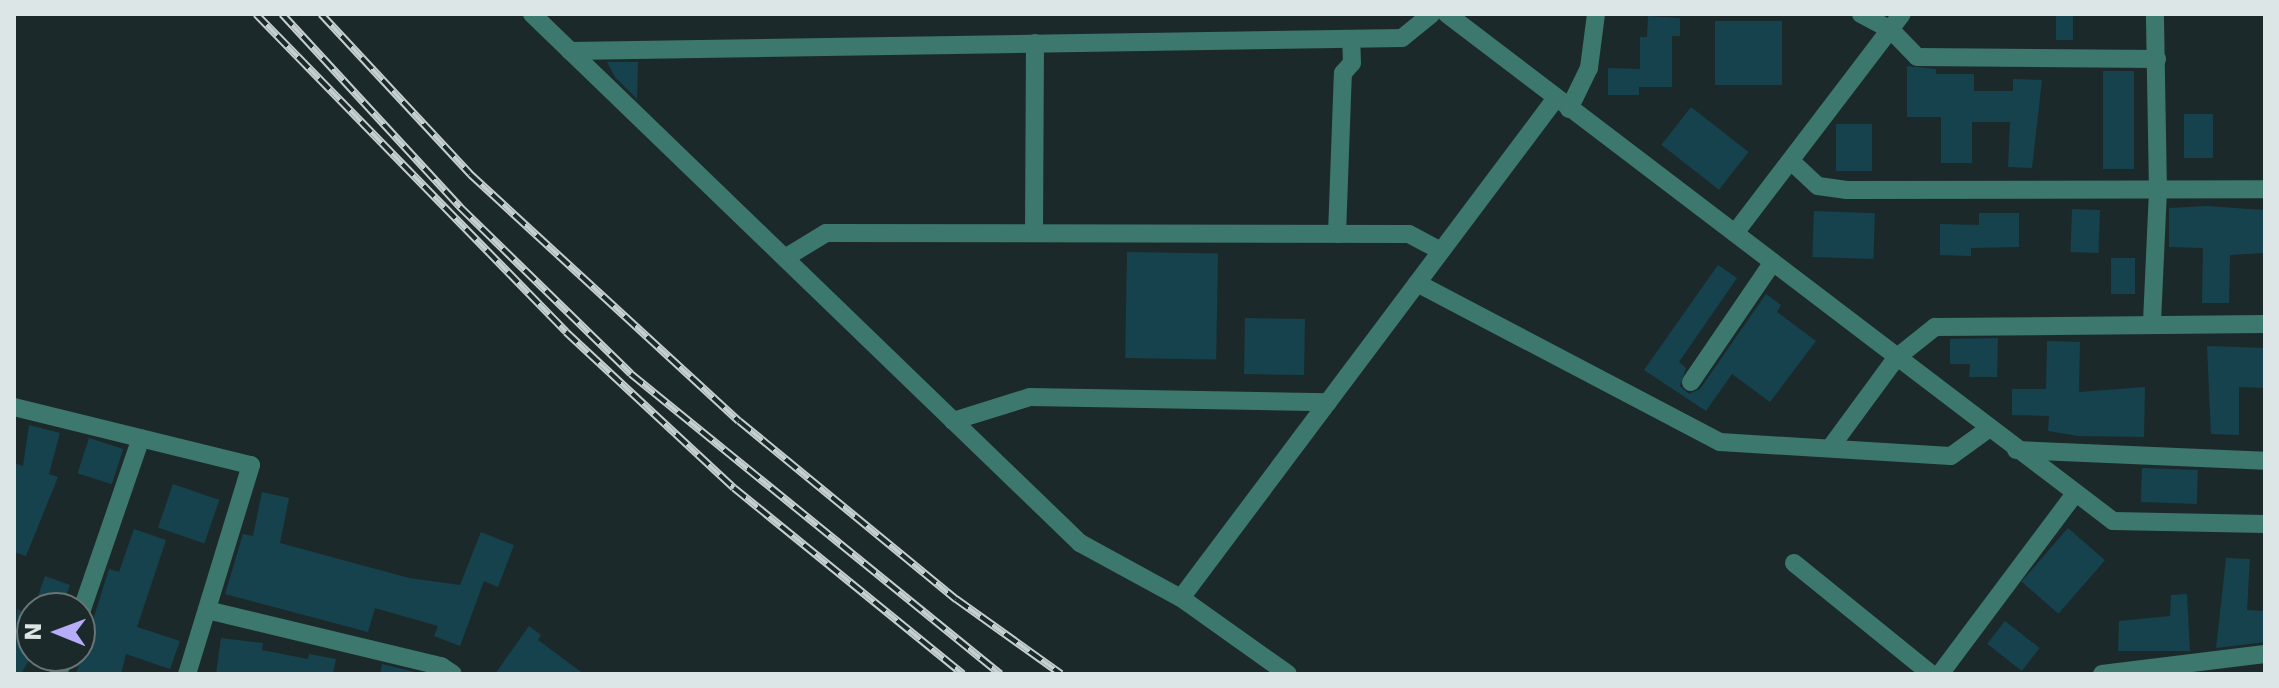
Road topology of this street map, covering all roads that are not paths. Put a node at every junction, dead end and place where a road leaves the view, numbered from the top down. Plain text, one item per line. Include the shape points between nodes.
1 (532, 14) edge
2 (1432, 14) edge
3 (1447, 14) edge
4 (1596, 14) edge
5 (1861, 14) edge
6 (1902, 14) edge
7 (2155, 14) edge
8 (1891, 30) junction
9 (1351, 39) junction
10 (1035, 43) junction
11 (570, 51) junction
12 (2157, 59) junction
13 (1562, 104) junction
14 (1792, 162) junction
15 (2265, 189) edge
16 (2158, 192) junction
17 (1034, 233) junction
18 (1735, 233) junction
19 (1337, 234) junction
20 (1441, 251) junction
21 (785, 258) junction
22 (1773, 262) junction
23 (1417, 283) junction
24 (2152, 322) junction
25 (2265, 324) edge
26 (1896, 358) junction
27 (1691, 382) dead end
28 (1328, 402) junction
29 (14, 407) edge
30 (953, 421) junction
31 (1988, 429) junction
32 (141, 438) junction
33 (1830, 448) junction
34 (2016, 450) junction
35 (2265, 461) edge
36 (2074, 495) junction
37 (2265, 524) edge
38 (1794, 563) dead end
39 (88, 592) edge
40 (1181, 598) junction
41 (207, 610) junction
42 (2265, 654) edge
43 (445, 671) edge
44 (187, 674) edge
45 (1288, 674) edge
46 (1931, 674) edge
47 (1940, 674) edge
48 (2102, 674) edge

1 - 11 street
2 - 9 street via 1402,38
3 - 13 street
4 - 13 street via 1589,68
5 - 8 street
6 - 8 street
7 - 12 street
8 - 12 street via 1917,57
8 - 14 street
9 - 10 street
9 - 19 street via 1352,63 1343,73
10 - 11 street
10 - 17 street
11 - 21 street
12 - 16 street
13 - 18 street
13 - 20 street
14 - 16 street via 1818,186 1847,190
14 - 18 street
15 - 16 street
16 - 24 street
17 - 19 street
17 - 21 street via 826,233
18 - 22 street
19 - 20 street via 1409,234
20 - 23 street
21 - 30 street
22 - 26 street
22 - 27 street
23 - 28 street
23 - 33 street via 1720,442
24 - 25 street
24 - 26 street via 1935,327
26 - 31 street
26 - 33 street
28 - 30 street via 1030,397
28 - 40 street
29 - 32 street
30 - 40 street via 1080,543
31 - 33 street via 1951,456
31 - 34 street
32 - 39 street
32 - 41 street via 251,465
34 - 35 street
34 - 36 street
36 - 37 street via 2113,521
36 - 47 street
38 - 46 street
40 - 45 street
41 - 43 street
41 - 44 street
42 - 48 street

